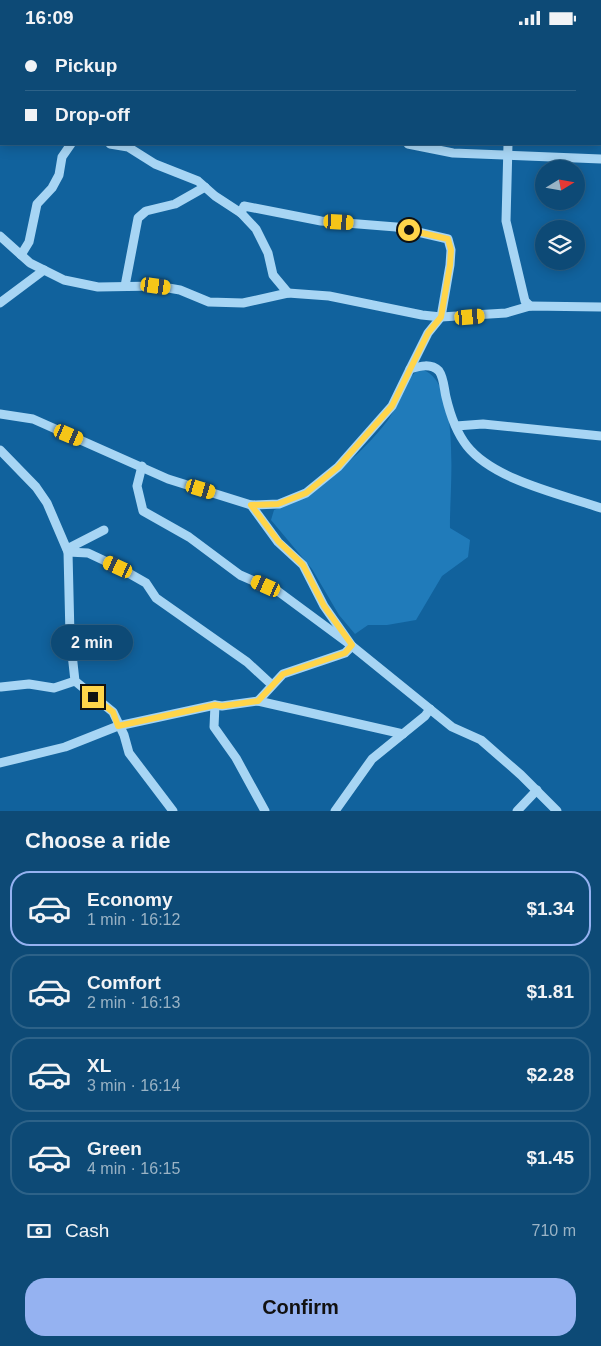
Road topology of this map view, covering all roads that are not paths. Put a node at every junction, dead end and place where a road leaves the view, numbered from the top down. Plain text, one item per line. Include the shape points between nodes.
1 (70, 145) edge
2 (413, 145) edge
3 (508, 145) edge
4 (128, 146) edge
5 (508, 155) junction
6 (601, 159) edge
7 (205, 187) junction
8 (241, 213) junction
9 (0, 236) edge
10 (21, 255) junction
11 (44, 270) junction
12 (125, 286) junction
13 (288, 293) junction
14 (0, 303) edge
15 (530, 307) junction
16 (601, 307) edge
17 (441, 317) junction
18 (410, 369) junction
19 (0, 413) edge
20 (456, 426) junction
21 (601, 436) edge
22 (0, 450) edge
23 (142, 466) junction
24 (251, 505) junction
25 (601, 508) edge
26 (104, 530) dead end
27 (68, 550) junction
28 (352, 645) junction
29 (75, 681) junction
30 (272, 685) junction
31 (1, 687) edge
32 (258, 701) junction
33 (215, 705) junction
34 (430, 709) junction
35 (118, 726) junction
36 (403, 734) junction
37 (0, 763) edge
38 (537, 790) junction
39 (173, 811) edge
40 (264, 811) edge
41 (335, 811) edge
42 (517, 811) edge
43 (556, 811) edge

1 - 10 street via 62,157 60,175 37,204 29,242
2 - 5 street via 453,153
3 - 5 street
4 - 7 street via 142,158 198,181
5 - 6 street
5 - 15 street via 506,221 524,301
7 - 8 street
7 - 12 street via 175,204 146,211 138,218
8 - 13 street via 256,229 268,253 273,275
8 - 17 street via 244,205 322,221 396,227 448,239 450,265
9 - 10 street
10 - 11 street
11 - 12 street via 64,280 98,287
11 - 14 street
12 - 13 street via 180,289 209,302 243,303
13 - 17 street
15 - 16 street
15 - 17 street via 506,313
17 - 18 street via 428,333
18 - 20 street via 429,366 438,370
18 - 24 street via 392,406 338,467 306,493 278,504
19 - 23 street via 33,419
20 - 21 street via 483,424
20 - 25 street via 460,438 476,457 498,472
22 - 27 street via 47,503
23 - 24 street via 168,479
23 - 28 street via 137,485 143,511 189,537 240,575 279,592
24 - 28 street via 278,541 303,565 324,606
26 - 27 street
27 - 29 street via 70,635
27 - 30 street via 88,553 146,583 156,598 247,662
28 - 30 street via 345,653 283,674
28 - 34 street
29 - 31 street via 54,688 29,683
29 - 35 street via 113,712
30 - 32 street
32 - 33 street
32 - 36 street
33 - 35 street
33 - 40 street via 214,727 236,758
34 - 36 street
34 - 38 street via 452,727 481,740
35 - 37 street via 65,747
35 - 39 street via 129,753
36 - 41 street via 372,759
38 - 42 street
38 - 43 street

